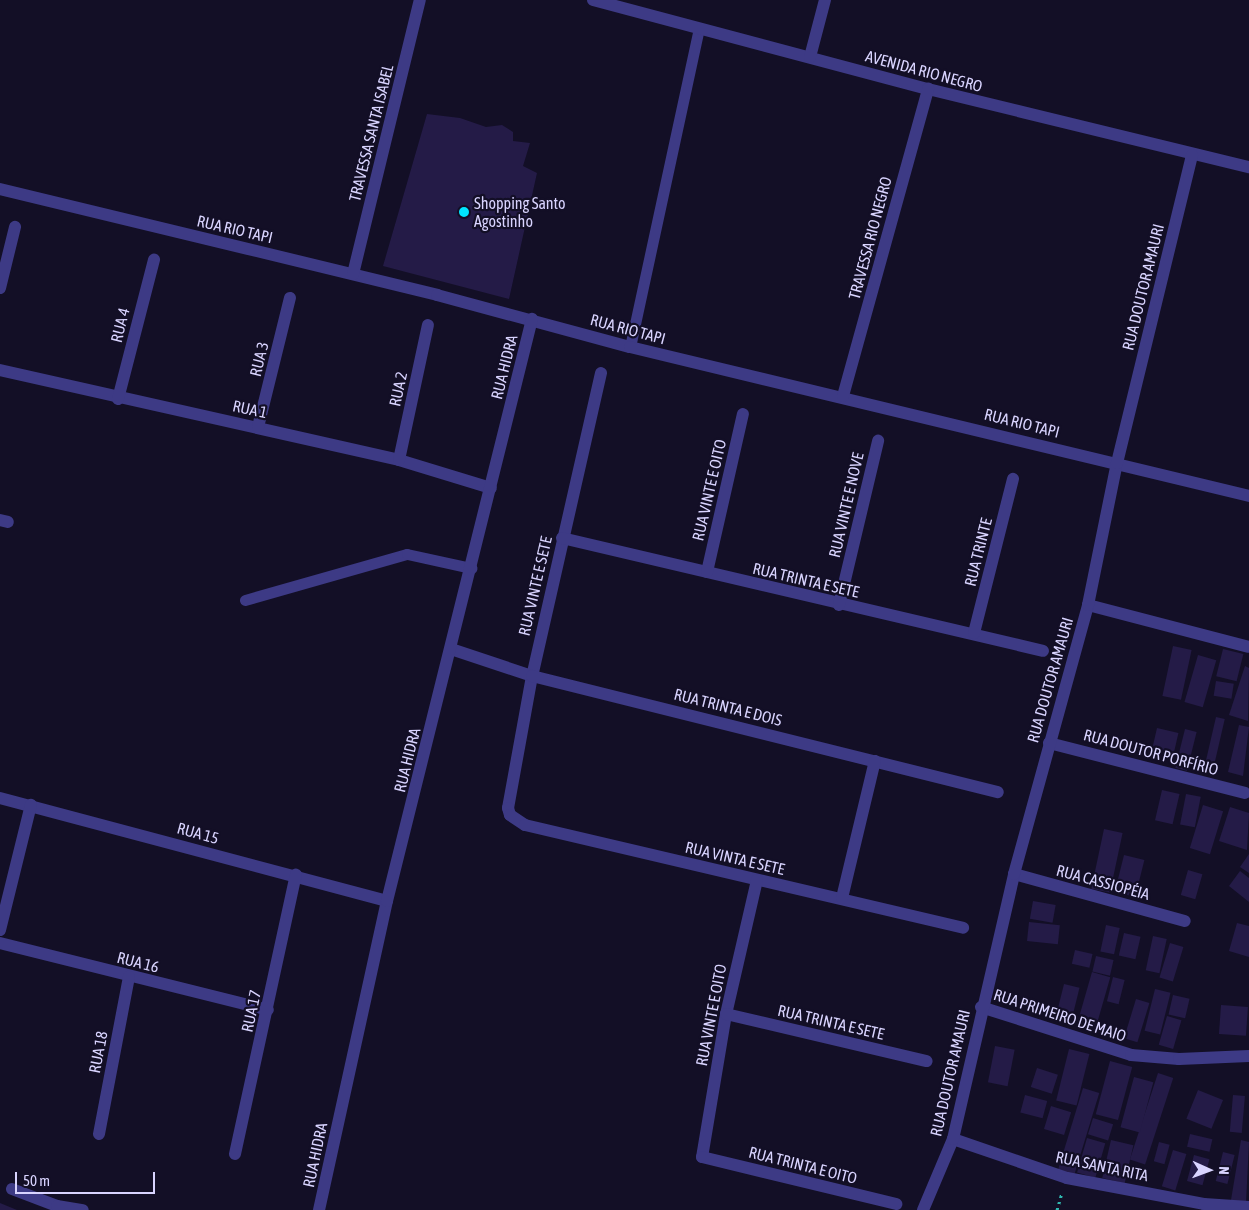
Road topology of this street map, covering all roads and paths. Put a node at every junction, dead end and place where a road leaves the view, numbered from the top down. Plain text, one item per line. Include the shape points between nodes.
1 (420, 0) edge
2 (592, 0) edge
3 (825, 0) edge
4 (699, 29) junction
5 (810, 57) junction
6 (928, 89) junction
7 (1192, 155) junction
8 (1249, 167) edge
9 (0, 189) edge
10 (15, 227) dead end
11 (154, 260) dead end
12 (353, 274) junction
13 (0, 288) edge
14 (290, 298) dead end
15 (532, 319) junction
16 (428, 325) dead end
17 (630, 347) junction
18 (0, 370) edge
19 (600, 374) dead end
20 (843, 396) junction
21 (118, 399) junction
22 (742, 414) dead end
23 (258, 427) junction
24 (878, 441) dead end
25 (399, 460) junction
26 (1117, 463) junction
27 (1013, 479) dead end
28 (491, 488) junction
29 (1249, 496) edge
30 (562, 538) junction
31 (472, 568) junction
32 (707, 572) junction
33 (245, 600) dead end
34 (840, 605) junction
35 (1088, 605) junction
36 (974, 633) junction
37 (1249, 647) edge
38 (451, 649) junction
39 (1043, 651) dead end
40 (532, 676) junction
41 (1049, 742) junction
42 (875, 760) junction
43 (998, 792) dead end
44 (1245, 794) dead end
45 (0, 798) edge
46 (31, 805) junction
47 (508, 808) joint
48 (1014, 874) junction
49 (296, 875) junction
50 (757, 880) junction
51 (842, 898) junction
52 (387, 901) junction
53 (1185, 921) dead end
54 (963, 928) dead end
55 (0, 930) edge
56 (0, 943) edge
57 (129, 977) junction
58 (981, 1007) junction
59 (268, 1010) junction
60 (726, 1014) junction
61 (1249, 1056) edge
62 (927, 1061) dead end
63 (99, 1134) dead end
64 (953, 1139) junction
65 (236, 1154) dead end
66 (702, 1157) joint
67 (12, 1188) dead end
68 (896, 1204) dead end
69 (1249, 1208) edge
70 (83, 1210) edge
71 (319, 1210) edge
72 (923, 1210) edge

1 - 12 street, TRAVESSA SANTA ISABEL
2 - 4 street, AVENIDA RIO NEGRO
3 - 5 street
4 - 5 street, AVENIDA RIO NEGRO
4 - 17 lane
5 - 6 street, AVENIDA RIO NEGRO
6 - 7 street, AVENIDA RIO NEGRO
6 - 20 street, TRAVESSA RIO NEGRO
7 - 8 street, AVENIDA RIO NEGRO
7 - 26 street, RUA DOUTOR AMAURI
9 - 12 street, RUA RIO TAPI
10 - 13 street
11 - 21 street, RUA 4
12 - 15 street, RUA RIO TAPI
14 - 23 street, RUA 3
15 - 17 street, RUA RIO TAPI
15 - 28 street, RUA HIDRA
16 - 25 street, RUA 2
17 - 20 street, RUA RIO TAPI
18 - 21 street, RUA 1
19 - 30 street, RUA VINTE E SETE
20 - 26 street, RUA RIO TAPI
21 - 23 street, RUA 1
22 - 32 street, RUA VINTE E OITO
23 - 25 street, RUA 1
24 - 34 street, RUA VINTE E NOVE
25 - 28 street, RUA 1
26 - 29 street, RUA RIO TAPI
26 - 35 street, RUA DOUTOR AMAURI
27 - 36 street, RUA TRINTE
28 - 31 street, RUA HIDRA
30 - 32 street, RUA TRINTA E SETE
30 - 40 street, RUA VINTE E SETE
31 - 33 lane via 407,554
31 - 38 street, RUA HIDRA
32 - 34 street, RUA TRINTA E SETE
34 - 36 street, RUA TRINTA E SETE
35 - 37 street
35 - 41 street, RUA DOUTOR AMAURI
36 - 39 street, RUA TRINTA E SETE
38 - 40 street, RUA TRINTA E DOIS
38 - 52 street, RUA HIDRA
40 - 42 street, RUA TRINTA E DOIS
40 - 47 street, RUA VINTE E SETE
41 - 44 street, RUA DOUTOR PORFÍRIO
41 - 48 street, RUA DOUTOR AMAURI
42 - 43 street, RUA TRINTA E DOIS
42 - 51 street
45 - 46 street, RUA 15
46 - 49 street, RUA 15
46 - 55 street
47 - 50 street, RUA VINTA E SETE via 510,815 525,825
48 - 53 street, RUA CASSIOPÉIA
48 - 58 street, RUA DOUTOR AMAURI
49 - 52 street, RUA 15
49 - 59 street, RUA 17
50 - 51 street, RUA VINTA E SETE
50 - 60 street, RUA VINTE E OITO
51 - 54 street, RUA VINTA E SETE
52 - 71 street, RUA HIDRA
56 - 57 street, RUA 16
57 - 59 street, RUA 16
57 - 63 street, RUA 18
58 - 61 street, RUA PRIMEIRO DE MAIO via 1131,1055 1178,1059
58 - 64 street, RUA DOUTOR AMAURI
59 - 65 street, RUA 17
60 - 62 street, RUA TRINTA E SETE
60 - 66 street, RUA VINTE E OITO
64 - 69 street, RUA SANTA RITA via 1067,1178 1204,1204
64 - 72 street, RUA DOUTOR AMAURI
66 - 68 street, RUA TRINTA E OITO
67 - 70 street via 57,1206

